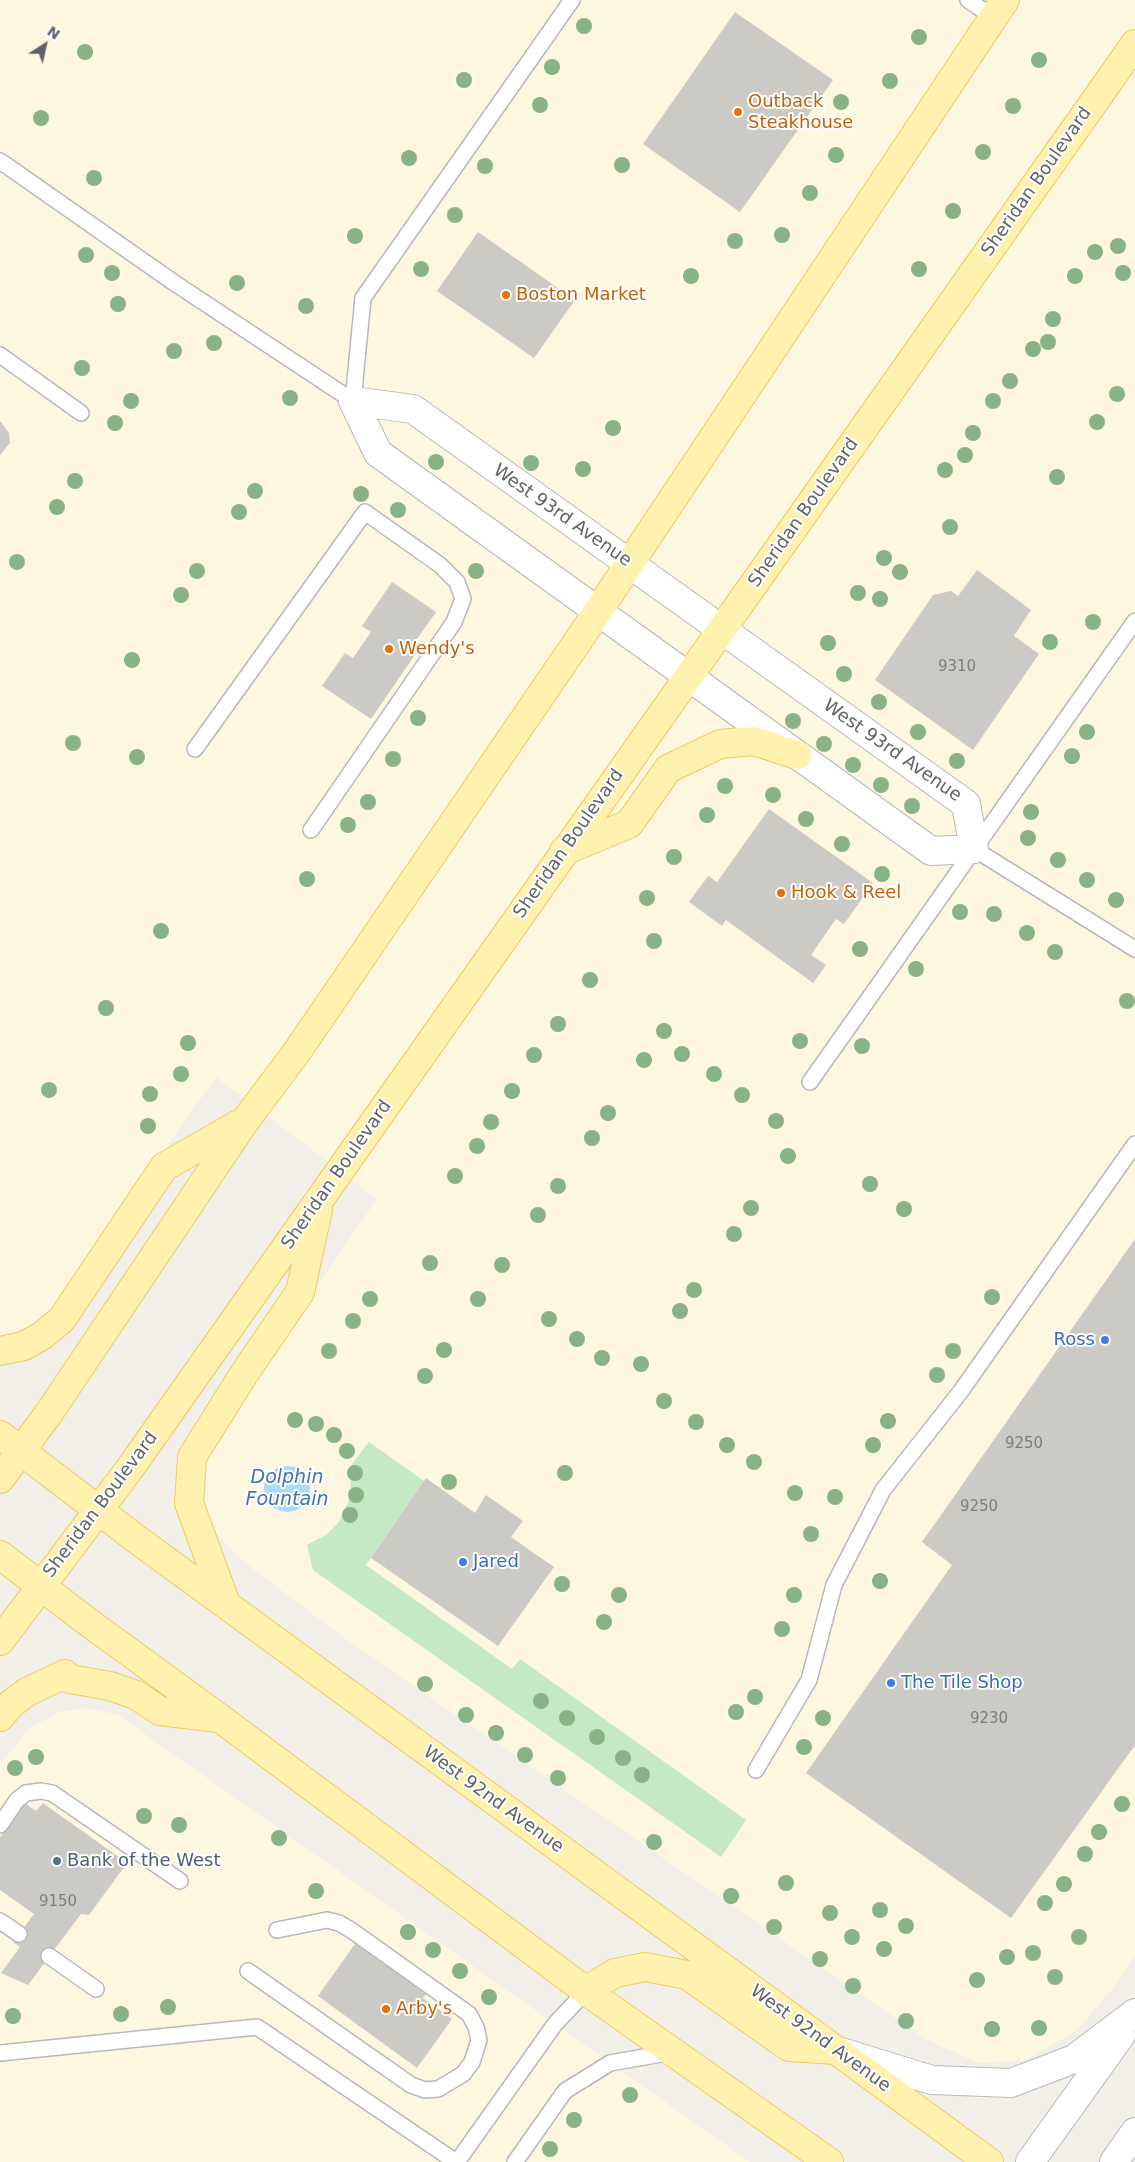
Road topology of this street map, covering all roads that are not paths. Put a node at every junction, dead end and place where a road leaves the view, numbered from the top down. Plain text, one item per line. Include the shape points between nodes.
1 (572, 0) edge
2 (968, 0) edge
3 (999, 9) edge
4 (1135, 44) edge
5 (0, 162) edge
6 (0, 355) edge
7 (353, 401) junction
8 (81, 413) dead end
9 (630, 564) junction
10 (598, 612) junction
11 (1135, 621) edge
12 (721, 629) junction
13 (688, 676) junction
14 (195, 749) dead end
15 (797, 755) junction
16 (311, 830) dead end
17 (974, 849) junction
18 (564, 851) junction
19 (1135, 949) edge
20 (810, 1082) dead end
21 (245, 1121) junction
22 (1135, 1144) edge
23 (321, 1198) junction
24 (0, 1351) edge
25 (10, 1442) edge
26 (0, 1479) edge
27 (99, 1510) junction
28 (0, 1555) edge
29 (41, 1586) junction
30 (226, 1604) junction
31 (0, 1641) edge
32 (0, 1717) edge
33 (221, 1719) junction
34 (756, 1770) dead end
35 (0, 1825) edge
36 (180, 1881) dead end
37 (0, 1921) edge
38 (277, 1930) dead end
39 (19, 1934) dead end
40 (49, 1956) dead end
41 (248, 1971) dead end
42 (96, 1989) dead end
43 (586, 1991) junction
44 (1135, 2014) edge
45 (836, 2050) junction
46 (673, 2052) junction
47 (0, 2053) edge
48 (1135, 2132) edge
49 (456, 2162) edge
50 (516, 2162) edge
51 (829, 2162) edge
52 (989, 2162) edge
53 (1030, 2162) edge
54 (1114, 2162) edge

1 - 7 lane via 363,298
2 - 3 lane
3 - 9 main road
4 - 12 main road, Sheridan Boulevard
5 - 7 lane
6 - 8 lane
7 - 9 street, West 93rd Avenue via 413,409
7 - 10 street via 378,453
9 - 10 main road
9 - 12 street, West 93rd Avenue
10 - 13 street
10 - 21 main road via 296,1053
11 - 17 lane
12 - 13 main road, Sheridan Boulevard
12 - 17 street, West 93rd Avenue via 966,804
13 - 15 street
13 - 18 main road, Sheridan Boulevard
14 - 16 lane via 365,512 440,565 457,582 463,599 454,622
15 - 17 street via 931,851
15 - 18 main road via 754,741 720,744 668,769 629,824
17 - 19 lane
17 - 20 lane
18 - 23 main road, Sheridan Boulevard
21 - 24 main road via 164,1167 62,1319 24,1346
21 - 25 main road via 49,1413
22 - 34 lane via 961,1391 883,1490 834,1585 809,1680
23 - 27 main road, Sheridan Boulevard
23 - 30 main road via 300,1292 192,1457 189,1503
25 - 26 main road
25 - 27 main road, West 92nd Avenue
27 - 29 main road, Sheridan Boulevard
27 - 30 main road, West 92nd Avenue
28 - 29 main road
29 - 31 main road, Sheridan Boulevard
29 - 33 main road
30 - 45 main road, West 92nd Avenue
32 - 33 main road via 27,1692 65,1674 70,1679 110,1686 136,1695 160,1711
33 - 43 main road
35 - 36 lane via 17,1800 26,1794 41,1791 52,1794
37 - 39 lane
38 - 41 lane via 315,1921 339,1923 464,2010 476,2027 479,2040 464,2074 438,2089 425,2090 412,2085
40 - 42 lane
43 - 45 main road via 615,1973 645,1967 687,1976 790,2047
43 - 46 main road
43 - 49 lane via 555,2024
44 - 45 street via 1074,2059 1011,2083 932,2080
44 - 53 street
45 - 52 main road, West 92nd Avenue
46 - 50 lane via 610,2063 566,2091
46 - 51 main road
47 - 49 lane via 257,2027
48 - 54 street

